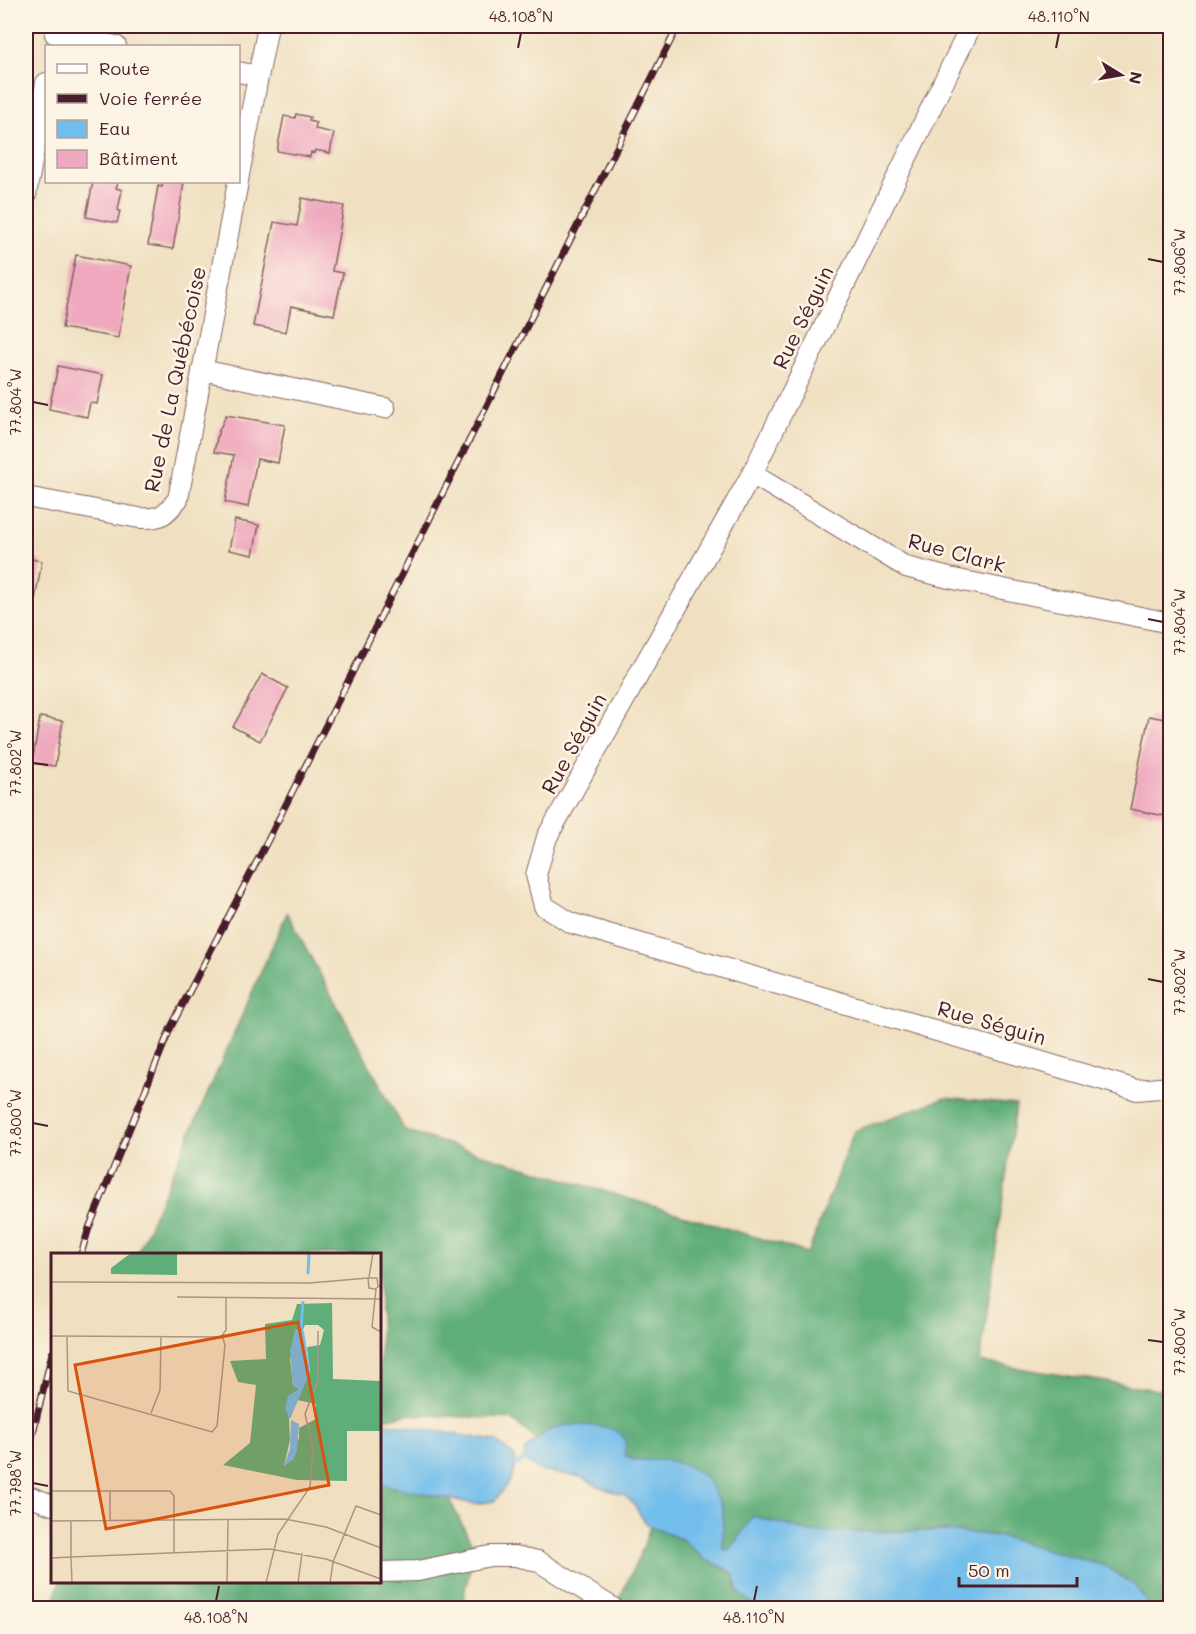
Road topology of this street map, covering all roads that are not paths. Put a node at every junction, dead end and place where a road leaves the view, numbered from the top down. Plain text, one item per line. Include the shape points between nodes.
1 (268, 26) edge
2 (971, 26) edge
3 (55, 35) edge
4 (110, 45) edge
5 (240, 72) edge
6 (258, 76) junction
7 (45, 86) edge
8 (31, 141) edge
9 (240, 170) edge
10 (238, 183) edge
11 (26, 195) edge
12 (202, 370) junction
13 (386, 408) dead end
14 (752, 474) junction
15 (26, 497) edge
16 (1170, 623) edge
17 (1170, 1087) edge
18 (26, 1495) edge
19 (51, 1505) edge
20 (381, 1572) edge
21 (613, 1608) edge

1 - 6 street, Rue de La Québécoise
2 - 14 street, Rue Séguin
3 - 4 street
5 - 6 street
6 - 9 street, Rue de La Québécoise
7 - 8 street
8 - 11 street
10 - 12 street, Rue de La Québécoise
12 - 13 street
12 - 15 street, Rue de La Québécoise via 178,499 168,512 154,519 139,518
14 - 16 street, Rue Clark via 906,567
14 - 17 street, Rue Séguin via 547,837 536,875 544,906 572,923 1137,1090
18 - 19 street
20 - 21 street via 418,1571 490,1556 515,1556 538,1561

